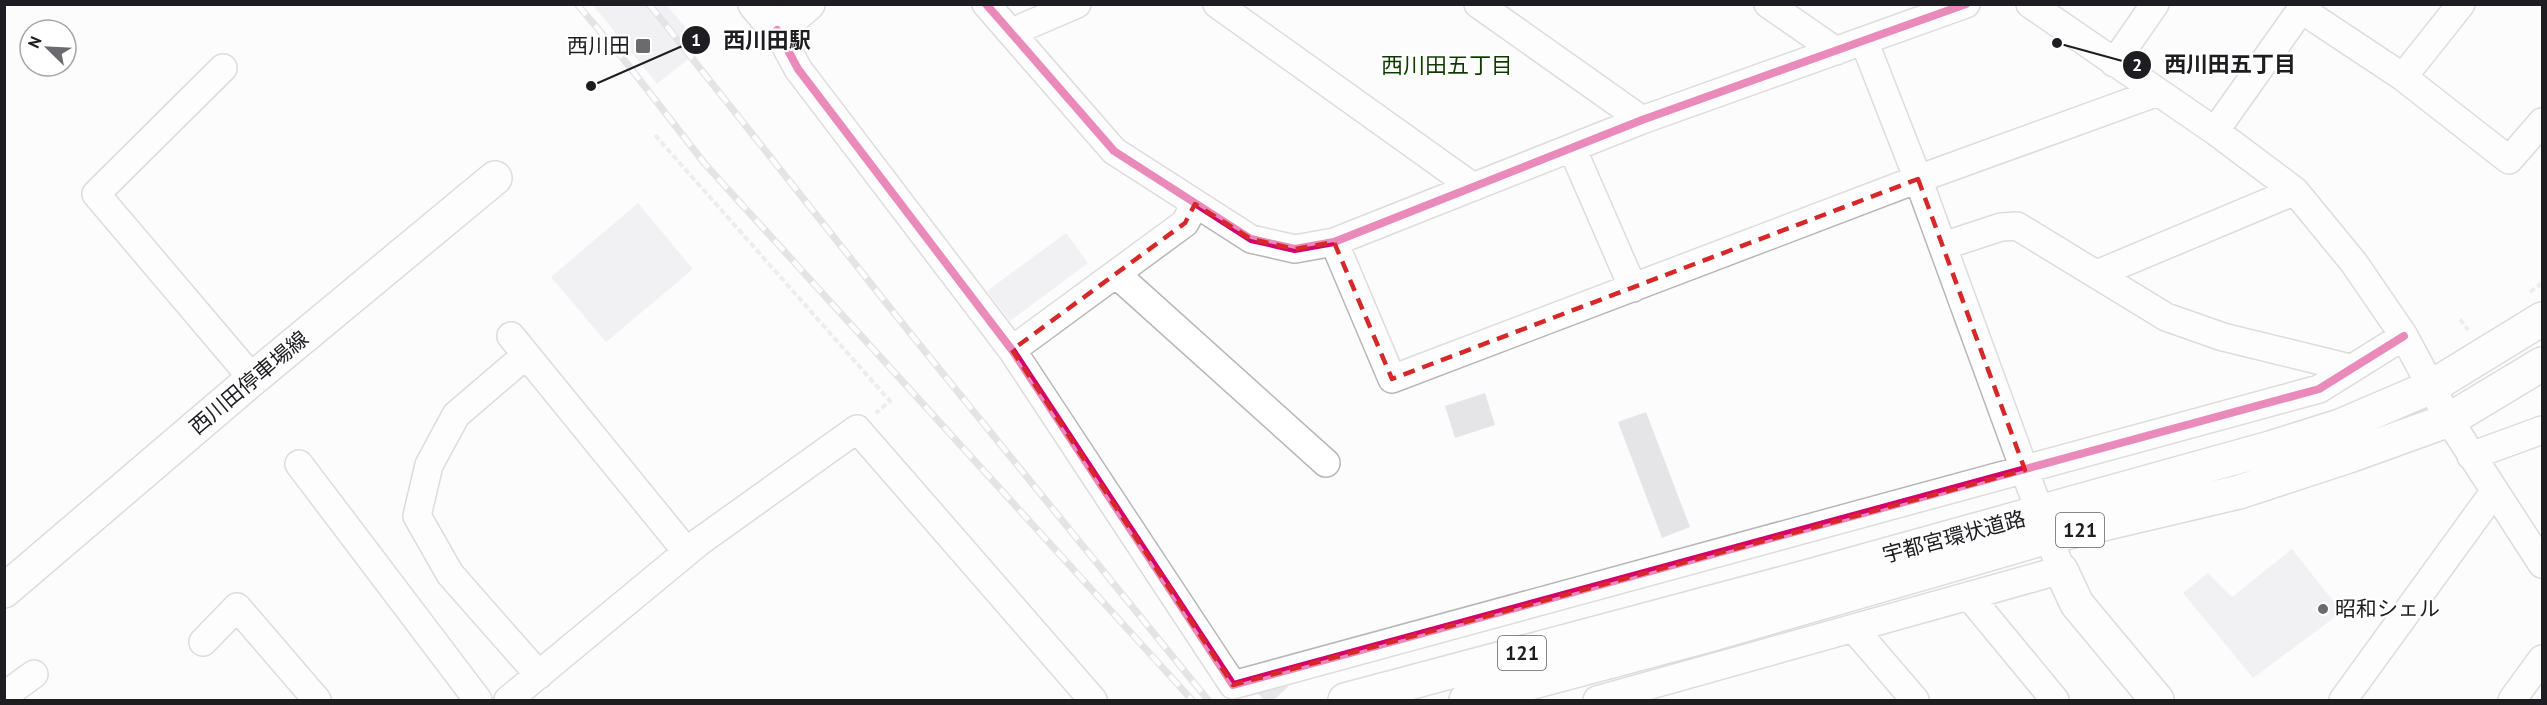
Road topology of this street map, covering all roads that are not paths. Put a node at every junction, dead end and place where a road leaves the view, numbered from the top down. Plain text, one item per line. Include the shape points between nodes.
1 (755, 4) edge
2 (808, 4) edge
3 (986, 4) edge
4 (1077, 4) edge
5 (1217, 4) edge
6 (1478, 4) edge
7 (1768, 4) edge
8 (1966, 4) edge
9 (2030, 4) edge
10 (2155, 4) edge
11 (2461, 4) edge
12 (2303, 7) edge
13 (1514, 14) edge
14 (777, 30) junction
15 (1012, 32) junction
16 (1864, 41) junction
17 (1836, 51) junction
18 (2114, 63) junction
19 (223, 68) dead end
20 (2403, 77) junction
21 (2158, 92) junction
22 (1642, 120) junction
23 (2542, 122) edge
24 (2215, 131) junction
25 (1572, 148) junction
26 (495, 178) dead end
27 (1918, 179) junction
28 (1473, 187) junction
29 (2295, 191) junction
30 (1196, 204) junction
31 (1334, 242) junction
32 (1943, 246) junction
33 (1116, 273) junction
34 (2097, 274) junction
35 (1633, 288) junction
36 (2542, 319) edge
37 (2404, 336) junction
38 (1012, 350) junction
39 (2542, 364) edge
40 (2350, 368) junction
41 (253, 379) junction
42 (2431, 387) junction
43 (2449, 420) junction
44 (2542, 430) edge
45 (2471, 456) junction
46 (1326, 463) dead end
47 (299, 464) dead end
48 (2025, 470) junction
49 (2494, 492) junction
50 (2045, 525) junction
51 (687, 552) junction
52 (2542, 564) edge
53 (2061, 570) junction
54 (4, 591) edge
55 (1969, 596) junction
56 (1705, 620) junction
57 (1854, 629) junction
58 (203, 642) dead end
59 (2542, 658) edge
60 (34, 674) dead end
61 (539, 675) junction
62 (4, 696) edge
63 (1902, 696) edge
64 (317, 700) edge
65 (478, 700) edge
66 (508, 700) edge
67 (1093, 700) edge
68 (1345, 700) edge
69 (1466, 700) edge
70 (1597, 700) edge
71 (2055, 700) edge
72 (2157, 700) edge
73 (2343, 700) edge
74 (2512, 700) edge

1 - 14 main road
2 - 14 main road
3 - 15 street
4 - 15 street
5 - 28 street
6 - 13 street
7 - 17 street
8 - 16 street
9 - 18 street
10 - 18 street
11 - 20 street
12 - 20 street
12 - 24 street
13 - 22 street
14 - 38 street via 798,69
15 - 30 street via 1114,151
16 - 17 street
16 - 27 street
17 - 22 street
18 - 21 street
19 - 41 street via 96,194
20 - 23 street via 2509,159
21 - 24 street
21 - 27 street
22 - 25 street
24 - 29 street
25 - 28 street
25 - 35 street
26 - 41 main road, 西川田停車場線
27 - 32 street
27 - 35 street
28 - 31 street
29 - 34 street
29 - 37 street via 2354,263
30 - 31 street via 1251,239 1295,249
30 - 33 street via 1185,223
31 - 35 street via 1392,379
32 - 34 street via 2001,227 2017,226
32 - 48 street
33 - 38 street
33 - 46 street
34 - 40 street via 2166,317 2223,337
36 - 42 main road, 宇都宮環状道路 / 121
37 - 40 street
37 - 42 street
38 - 48 street via 1233,685
39 - 43 main road, 宇都宮環状道路 / 121
40 - 48 street via 2319,389
41 - 54 main road, 西川田停車場線
42 - 43 street
42 - 50 main road, 宇都宮環状道路 / 121 via 2340,426
43 - 45 street
43 - 50 main road, 宇都宮環状道路 / 121 via 2239,492
44 - 45 street
45 - 49 street
47 - 65 street
48 - 50 street
49 - 52 street
49 - 73 street
50 - 53 street
50 - 56 main road, 宇都宮環状道路 / 121
51 - 61 street
51 - 61 street via 518,345 456,415 429,465 417,516 450,574
51 - 67 street via 857,429
53 - 55 street
53 - 72 main road via 2077,604
55 - 57 street
55 - 71 street
56 - 68 main road, 宇都宮環状道路 / 121
56 - 69 main road, 宇都宮環状道路 / 121
57 - 63 street
57 - 70 street
58 - 64 street via 237,607
59 - 74 street
60 - 62 street
61 - 66 street

